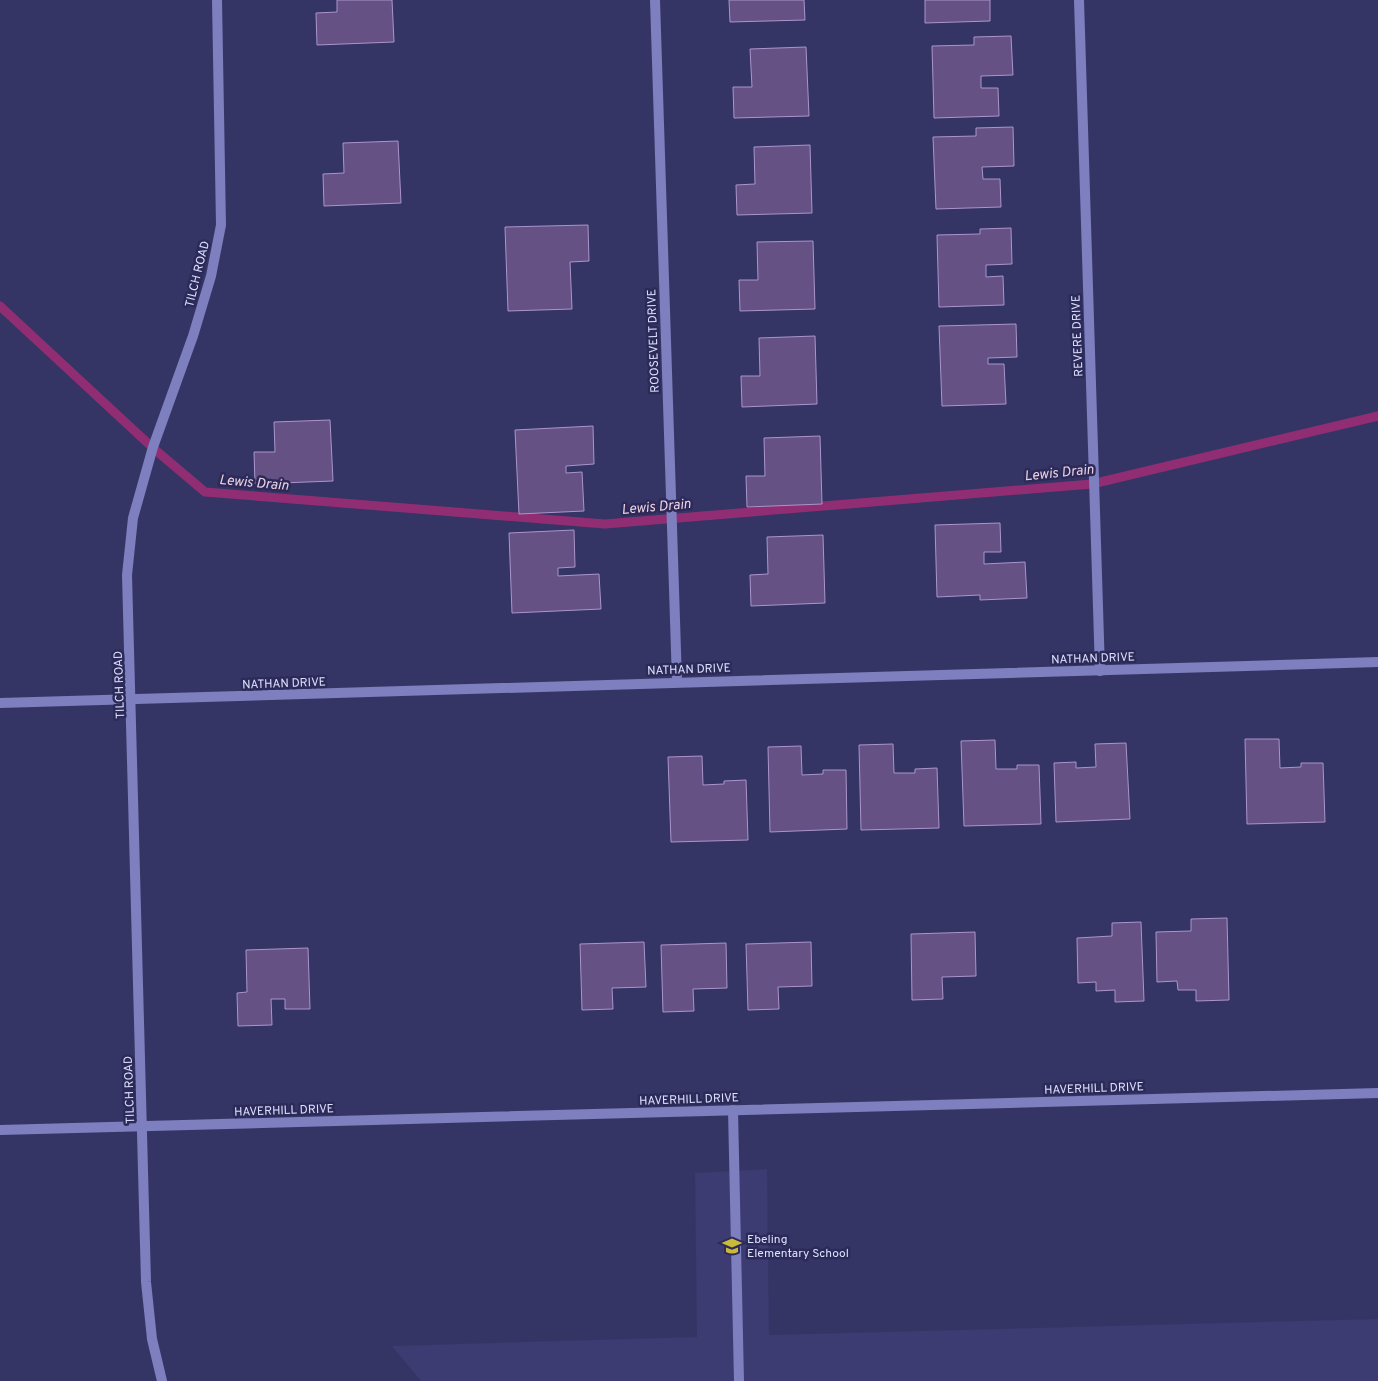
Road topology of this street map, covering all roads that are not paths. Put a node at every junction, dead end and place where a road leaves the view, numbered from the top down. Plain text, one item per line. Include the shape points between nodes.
1 (217, 0) edge
2 (655, 0) edge
3 (1080, 0) edge
4 (1378, 662) edge
5 (1100, 671) junction
6 (677, 682) junction
7 (132, 700) junction
8 (0, 703) edge
9 (1378, 1093) edge
10 (733, 1110) junction
11 (142, 1126) junction
12 (0, 1130) edge
13 (738, 1380) edge
14 (162, 1381) edge

1 - 7 street, TILCH ROAD via 221,226 212,276 133,518 127,575
2 - 6 street, ROOSEVELT DRIVE
3 - 5 street, REVERE DRIVE
4 - 5 street, NATHAN DRIVE
5 - 6 street, NATHAN DRIVE
6 - 7 street, NATHAN DRIVE
7 - 8 street, NATHAN DRIVE
7 - 11 street, TILCH ROAD
9 - 10 street, HAVERHILL DRIVE
10 - 11 street, HAVERHILL DRIVE
10 - 13 street
11 - 12 street, HAVERHILL DRIVE
11 - 14 street, TILCH ROAD via 146,1282 152,1339

